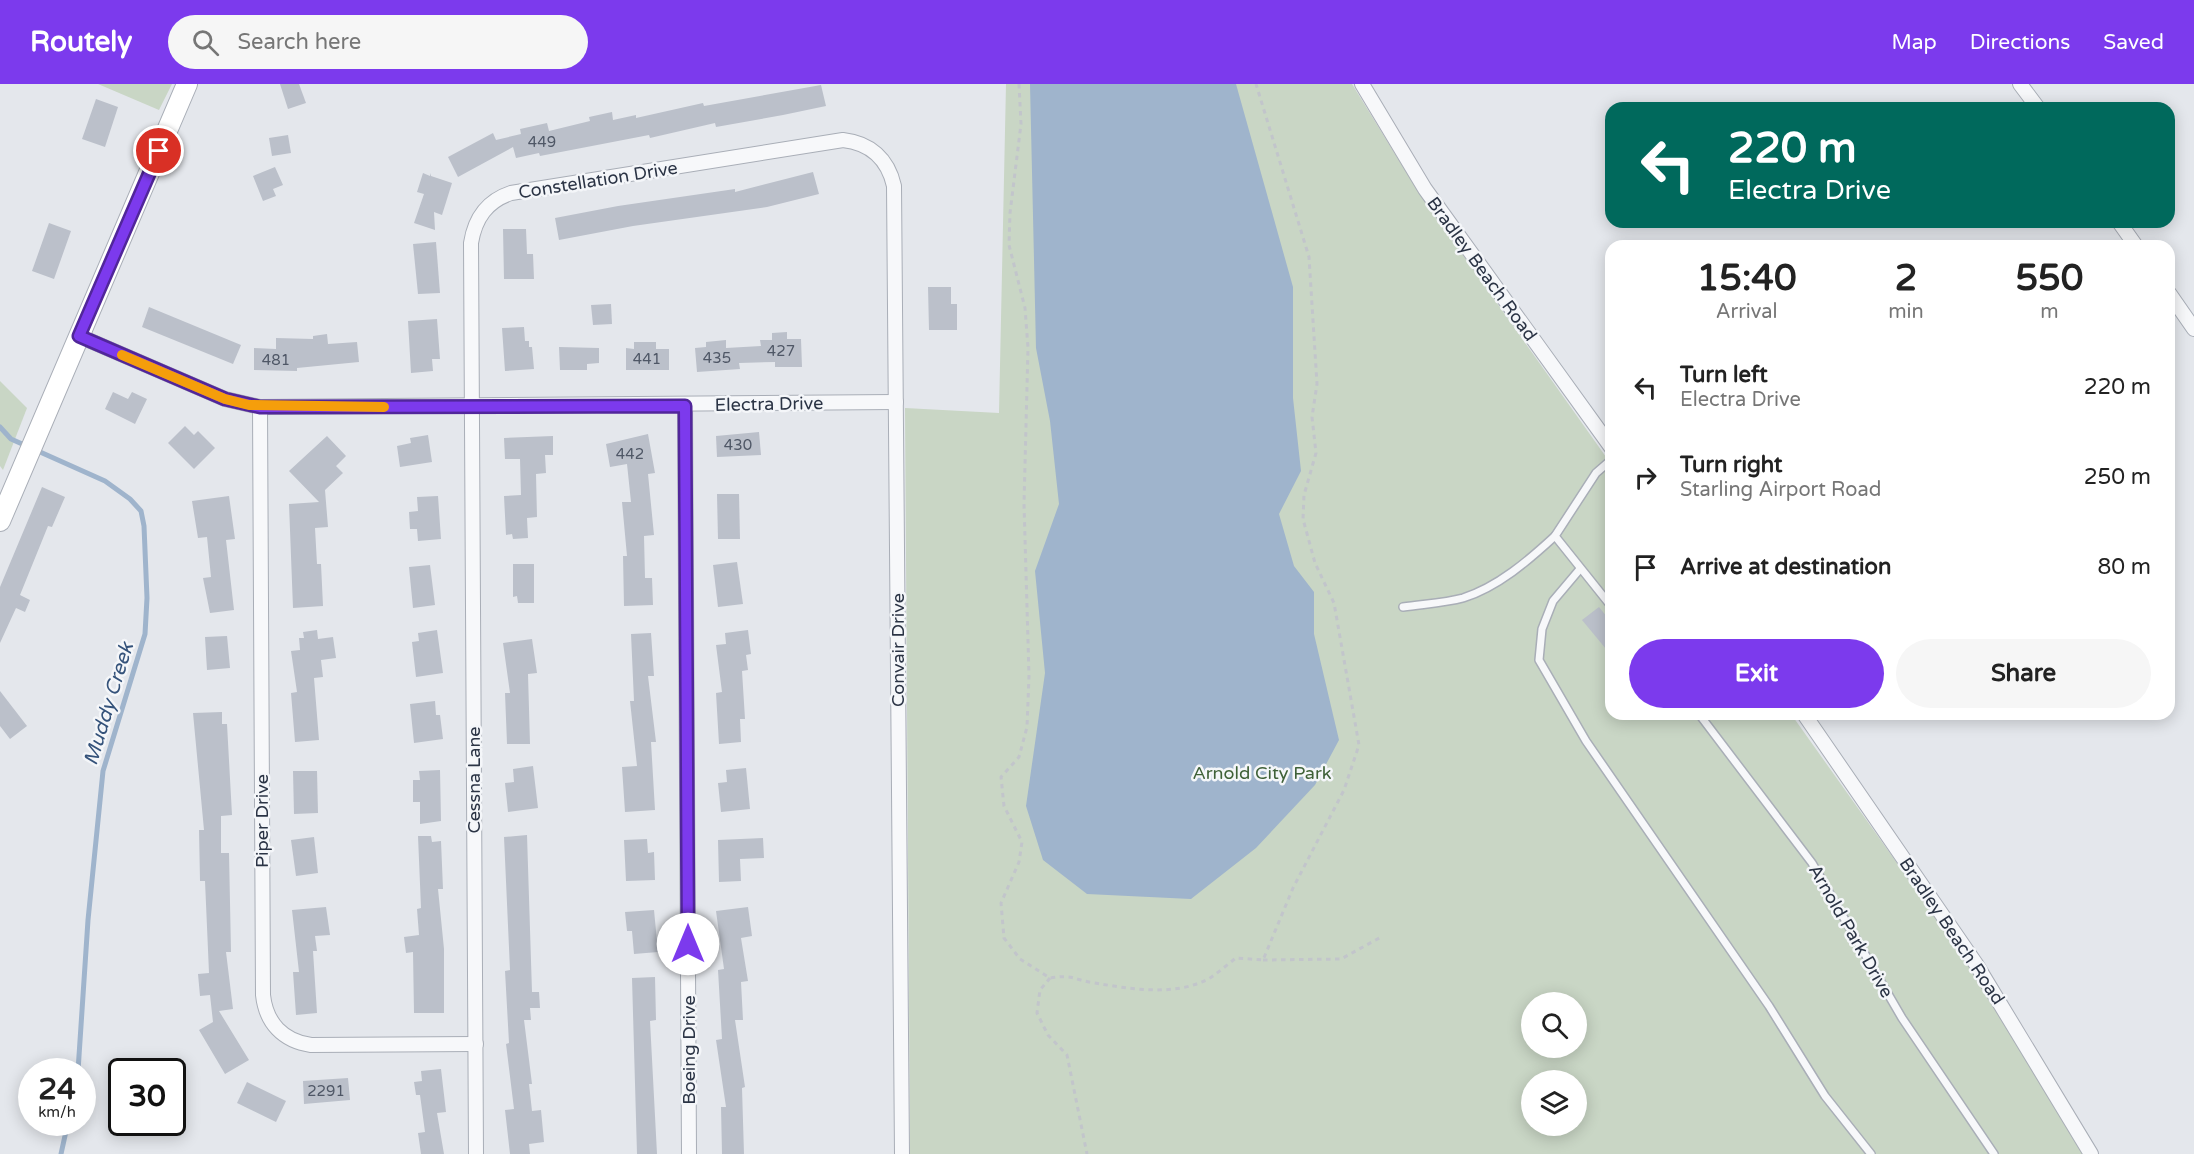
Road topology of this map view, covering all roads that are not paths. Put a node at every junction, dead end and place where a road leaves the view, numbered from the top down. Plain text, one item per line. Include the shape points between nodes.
1 (187, 84) edge
2 (1362, 84) edge
3 (2020, 84) edge
4 (2034, 102) edge
5 (876, 152) joint
6 (2175, 302) edge
7 (2194, 329) edge
8 (79, 336) junction
9 (896, 402) junction
10 (685, 406) junction
11 (260, 407) junction
12 (472, 407) junction
13 (1605, 439) edge
14 (1605, 465) edge
15 (0, 521) edge
16 (1555, 536) junction
17 (1580, 569) junction
18 (1605, 599) edge
19 (1403, 607) dead end
20 (1704, 720) edge
21 (1808, 720) edge
22 (476, 1044) junction
23 (476, 1154) edge
24 (689, 1154) edge
25 (902, 1154) edge
26 (1871, 1154) edge
27 (1994, 1154) edge
28 (2091, 1154) edge

1 - 8 street
2 - 13 street, Bradley Beach Road via 1425,189
3 - 4 street
5 - 9 street, Convair Drive via 888,167 894,186
5 - 12 street, Constellation Drive via 861,143 843,140 520,192 494,201 476,223 471,243
6 - 7 street
8 - 11 street, Electra Drive via 225,399
8 - 15 street
9 - 10 street, Electra Drive
9 - 25 street, Convair Drive
10 - 12 street, Electra Drive
10 - 24 street, Boeing Drive
11 - 12 street, Electra Drive
11 - 22 street, Piper Drive via 263,984 267,1015 285,1036 311,1045
12 - 22 street, Cessna Lane
14 - 16 lane
16 - 17 lane
16 - 19 lane via 1525,563 1479,591 1462,598
17 - 18 lane
17 - 26 lane via 1553,601 1542,629 1539,660 1587,741 1769,1006 1825,1096
20 - 27 lane, Arnold Park Drive via 1812,863 1902,1018
21 - 28 street, Bradley Beach Road via 1976,964
22 - 23 street, Cessna Lane

